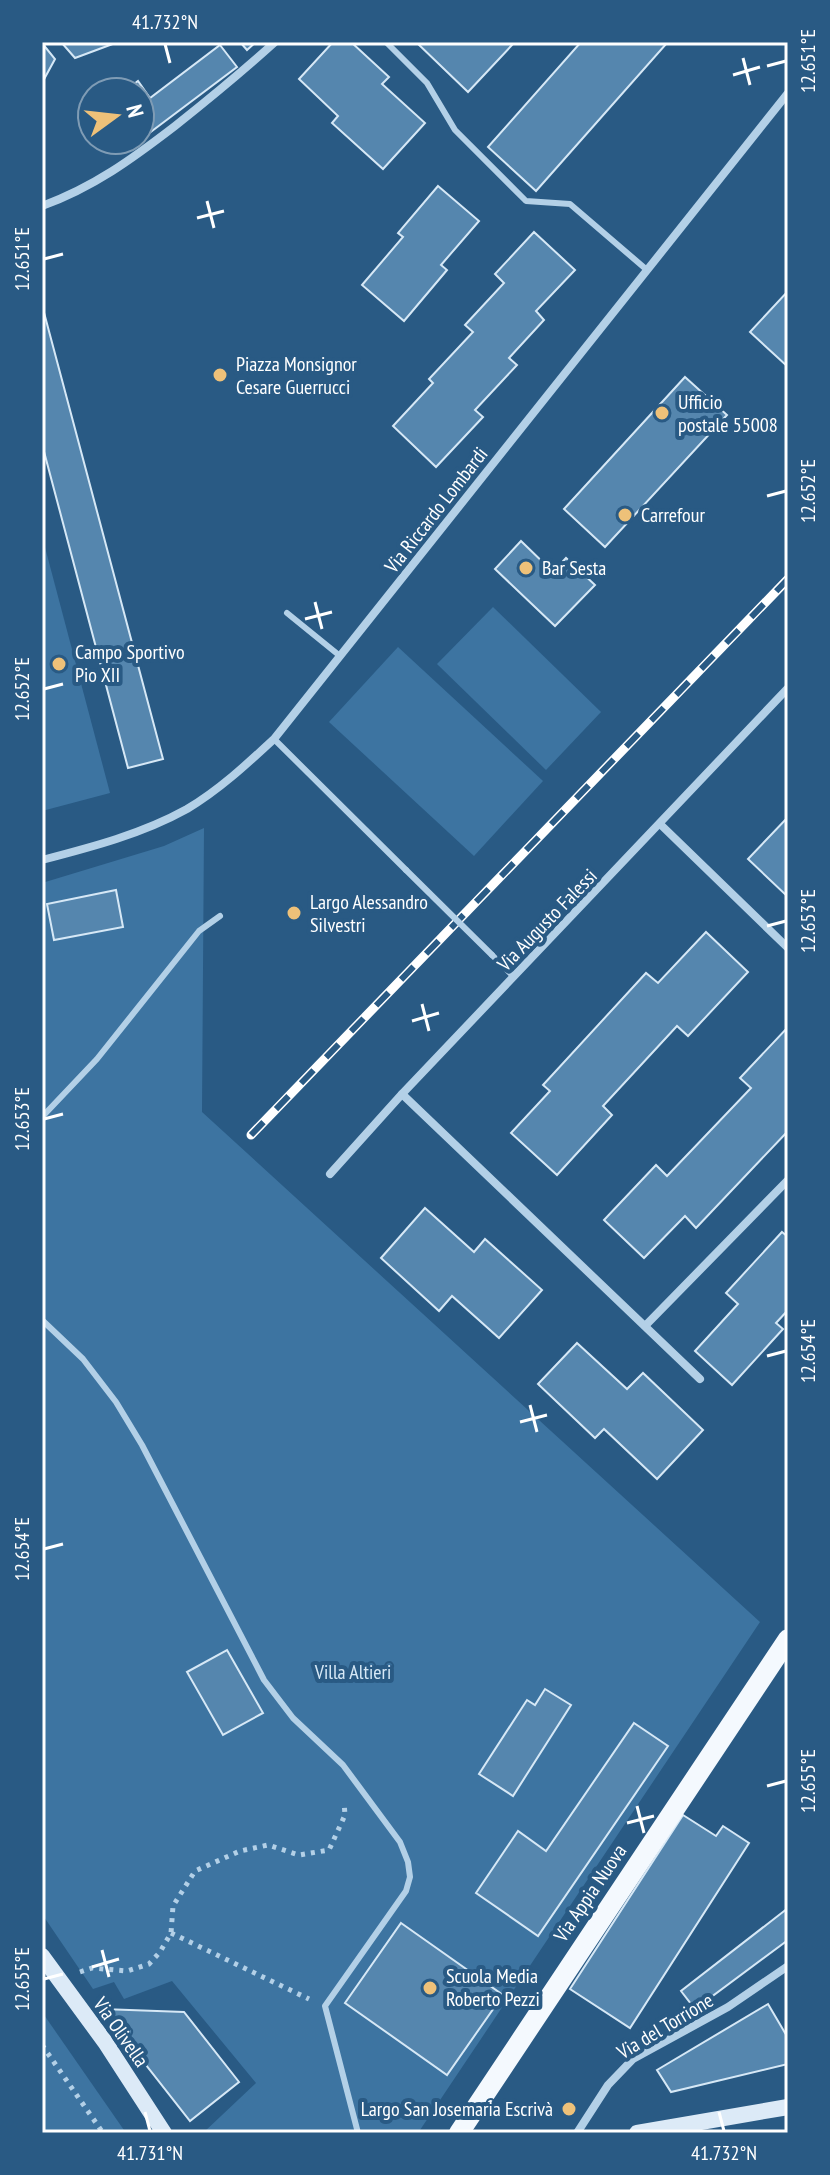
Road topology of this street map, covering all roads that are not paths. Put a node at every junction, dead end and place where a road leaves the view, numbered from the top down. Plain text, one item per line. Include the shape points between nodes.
1 (275, 42) edge
2 (386, 42) edge
3 (788, 93) edge
4 (42, 206) edge
5 (647, 270) junction
6 (287, 613) dead end
7 (340, 656) junction
8 (788, 688) edge
9 (274, 739) junction
10 (660, 824) junction
11 (42, 860) edge
12 (220, 916) dead end
13 (788, 948) edge
14 (514, 977) junction
15 (402, 1094) junction
16 (42, 1117) edge
17 (330, 1174) dead end
18 (788, 1180) edge
19 (42, 1320) edge
20 (645, 1326) junction
21 (700, 1379) dead end
22 (788, 1639) edge
23 (42, 1956) edge
24 (788, 1966) edge
25 (788, 2107) edge
26 (164, 2133) edge
27 (358, 2133) edge
28 (459, 2133) edge
29 (577, 2133) edge
30 (637, 2133) edge

1 - 4 street via 117,169
2 - 5 lane via 427,83 455,130 526,201 570,204
3 - 5 street, Via Riccardo Lombardi
5 - 7 street, Via Riccardo Lombardi
6 - 7 lane
7 - 9 street, Via Riccardo Lombardi
8 - 10 street, Via Augusto Falessi
9 - 11 street, Via Riccardo Lombardi via 215,790 170,818
9 - 14 lane, bridge
10 - 13 street
10 - 14 street, Via Augusto Falessi
12 - 16 lane via 199,931 97,1059
14 - 15 street, Via Augusto Falessi
15 - 17 street, Via Augusto Falessi
15 - 20 street
18 - 20 street
19 - 27 lane via 83,1359 116,1402 264,1680 293,1718 343,1765 404,1849 410,1877 406,1891 325,2006
20 - 21 street
22 - 28 main road, Via Appia Nuova
23 - 26 main road, Via Olivella
24 - 29 street, Via del Torrione via 728,2007 633,2059 608,2085
25 - 30 main road

